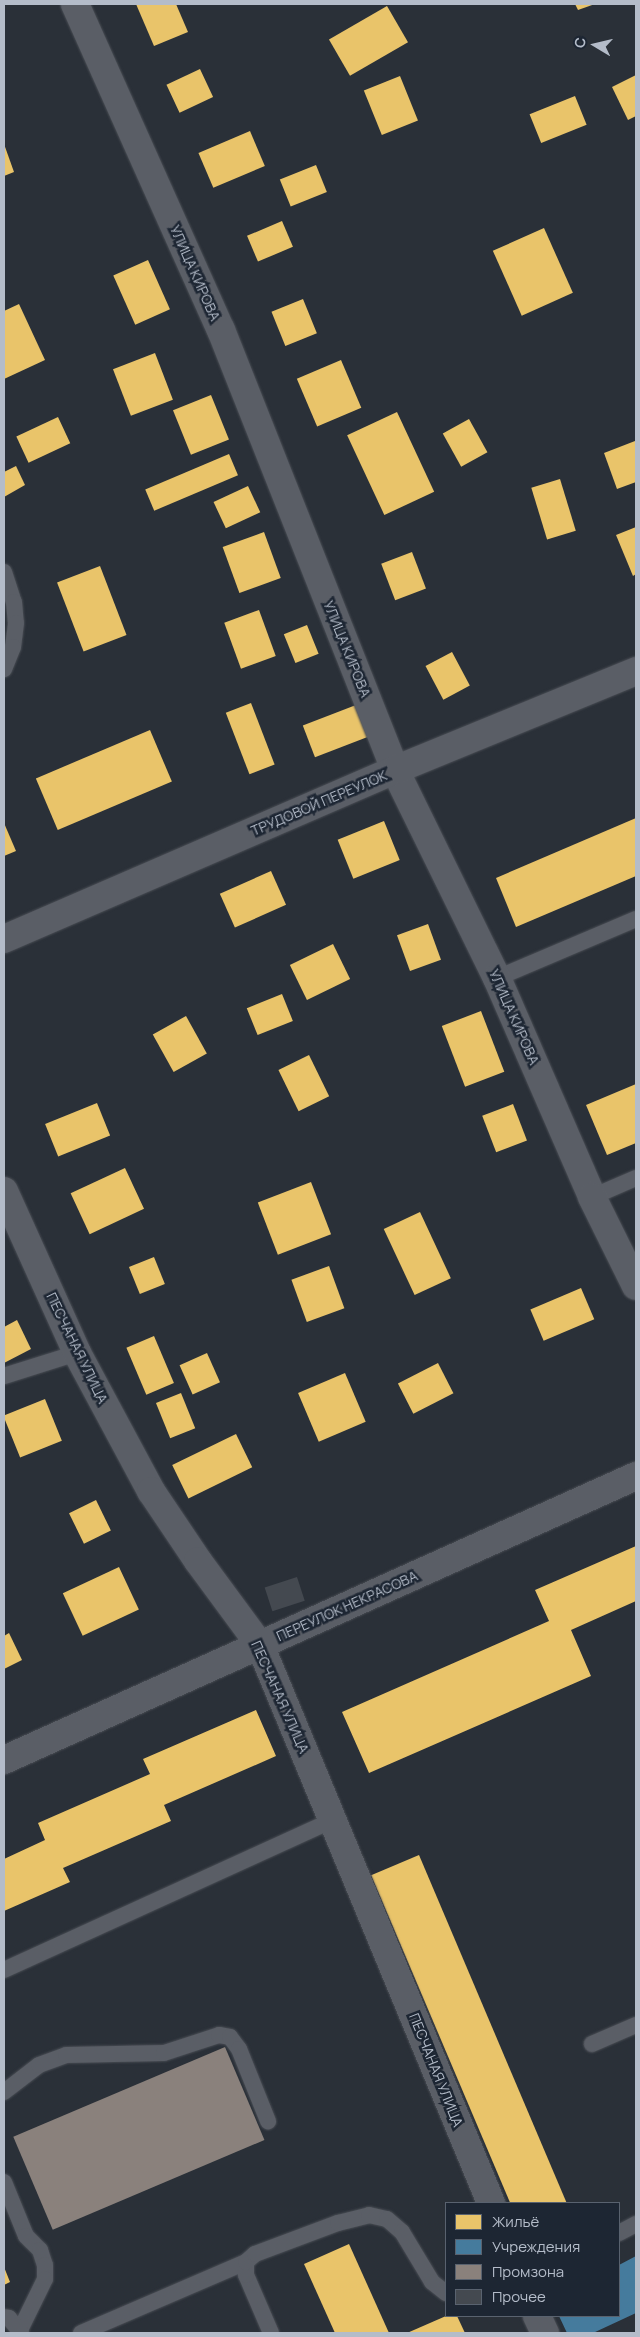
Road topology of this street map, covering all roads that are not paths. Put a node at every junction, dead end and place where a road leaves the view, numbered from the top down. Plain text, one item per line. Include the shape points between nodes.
1 (75, 4) edge
2 (4, 572) edge
3 (4, 669) edge
4 (636, 671) edge
5 (395, 770) junction
6 (636, 918) edge
7 (4, 939) edge
8 (497, 978) junction
9 (636, 1178) edge
10 (4, 1191) edge
11 (592, 1197) junction
12 (636, 1286) edge
13 (77, 1353) junction
14 (4, 1376) edge
15 (636, 1476) edge
16 (260, 1645) junction
17 (4, 1760) edge
18 (333, 1820) junction
19 (4, 1970) edge
20 (636, 2024) edge
21 (592, 2044) dead end
22 (4, 2092) edge
23 (268, 2121) dead end
24 (4, 2182) edge
25 (491, 2202) edge
26 (636, 2224) edge
27 (620, 2232) edge
28 (246, 2262) junction
29 (445, 2292) edge
30 (4, 2317) edge
31 (537, 2317) edge
32 (21, 2332) edge
33 (81, 2333) edge
34 (271, 2333) edge
35 (545, 2333) edge

1 - 5 street, УЛИЦА КИРОВА via 221,330
2 - 3 lane via 14,602 16,623 13,647
4 - 5 street, ТРУДОВОЙ ПЕРЕУЛОК
5 - 7 street, ТРУДОВОЙ ПЕРЕУЛОК
5 - 8 street, УЛИЦА КИРОВА
6 - 8 lane
8 - 11 street, УЛИЦА КИРОВА
9 - 11 lane
10 - 13 street, ПЕСЧАНАЯ УЛИЦА
11 - 12 street, УЛИЦА КИРОВА
13 - 14 lane
13 - 16 street, ПЕСЧАНАЯ УЛИЦА via 151,1491
15 - 16 street, ПЕРЕУЛОК НЕКРАСОВА
16 - 17 street, ПЕРЕУЛОК НЕКРАСОВА
16 - 18 street, ПЕСЧАНАЯ УЛИЦА
18 - 19 lane
18 - 25 street, ПЕСЧАНАЯ УЛИЦА
20 - 21 lane
22 - 23 lane via 39,2065 66,2055 164,2053 219,2035 230,2037 239,2049
24 - 32 lane via 26,2236 40,2250 45,2265 45,2279
26 - 27 lane
28 - 29 lane via 255,2254 369,2215 387,2219 402,2232 432,2282
28 - 33 lane
28 - 34 lane via 246,2275
30 - 32 lane via 9,2318
31 - 35 street

